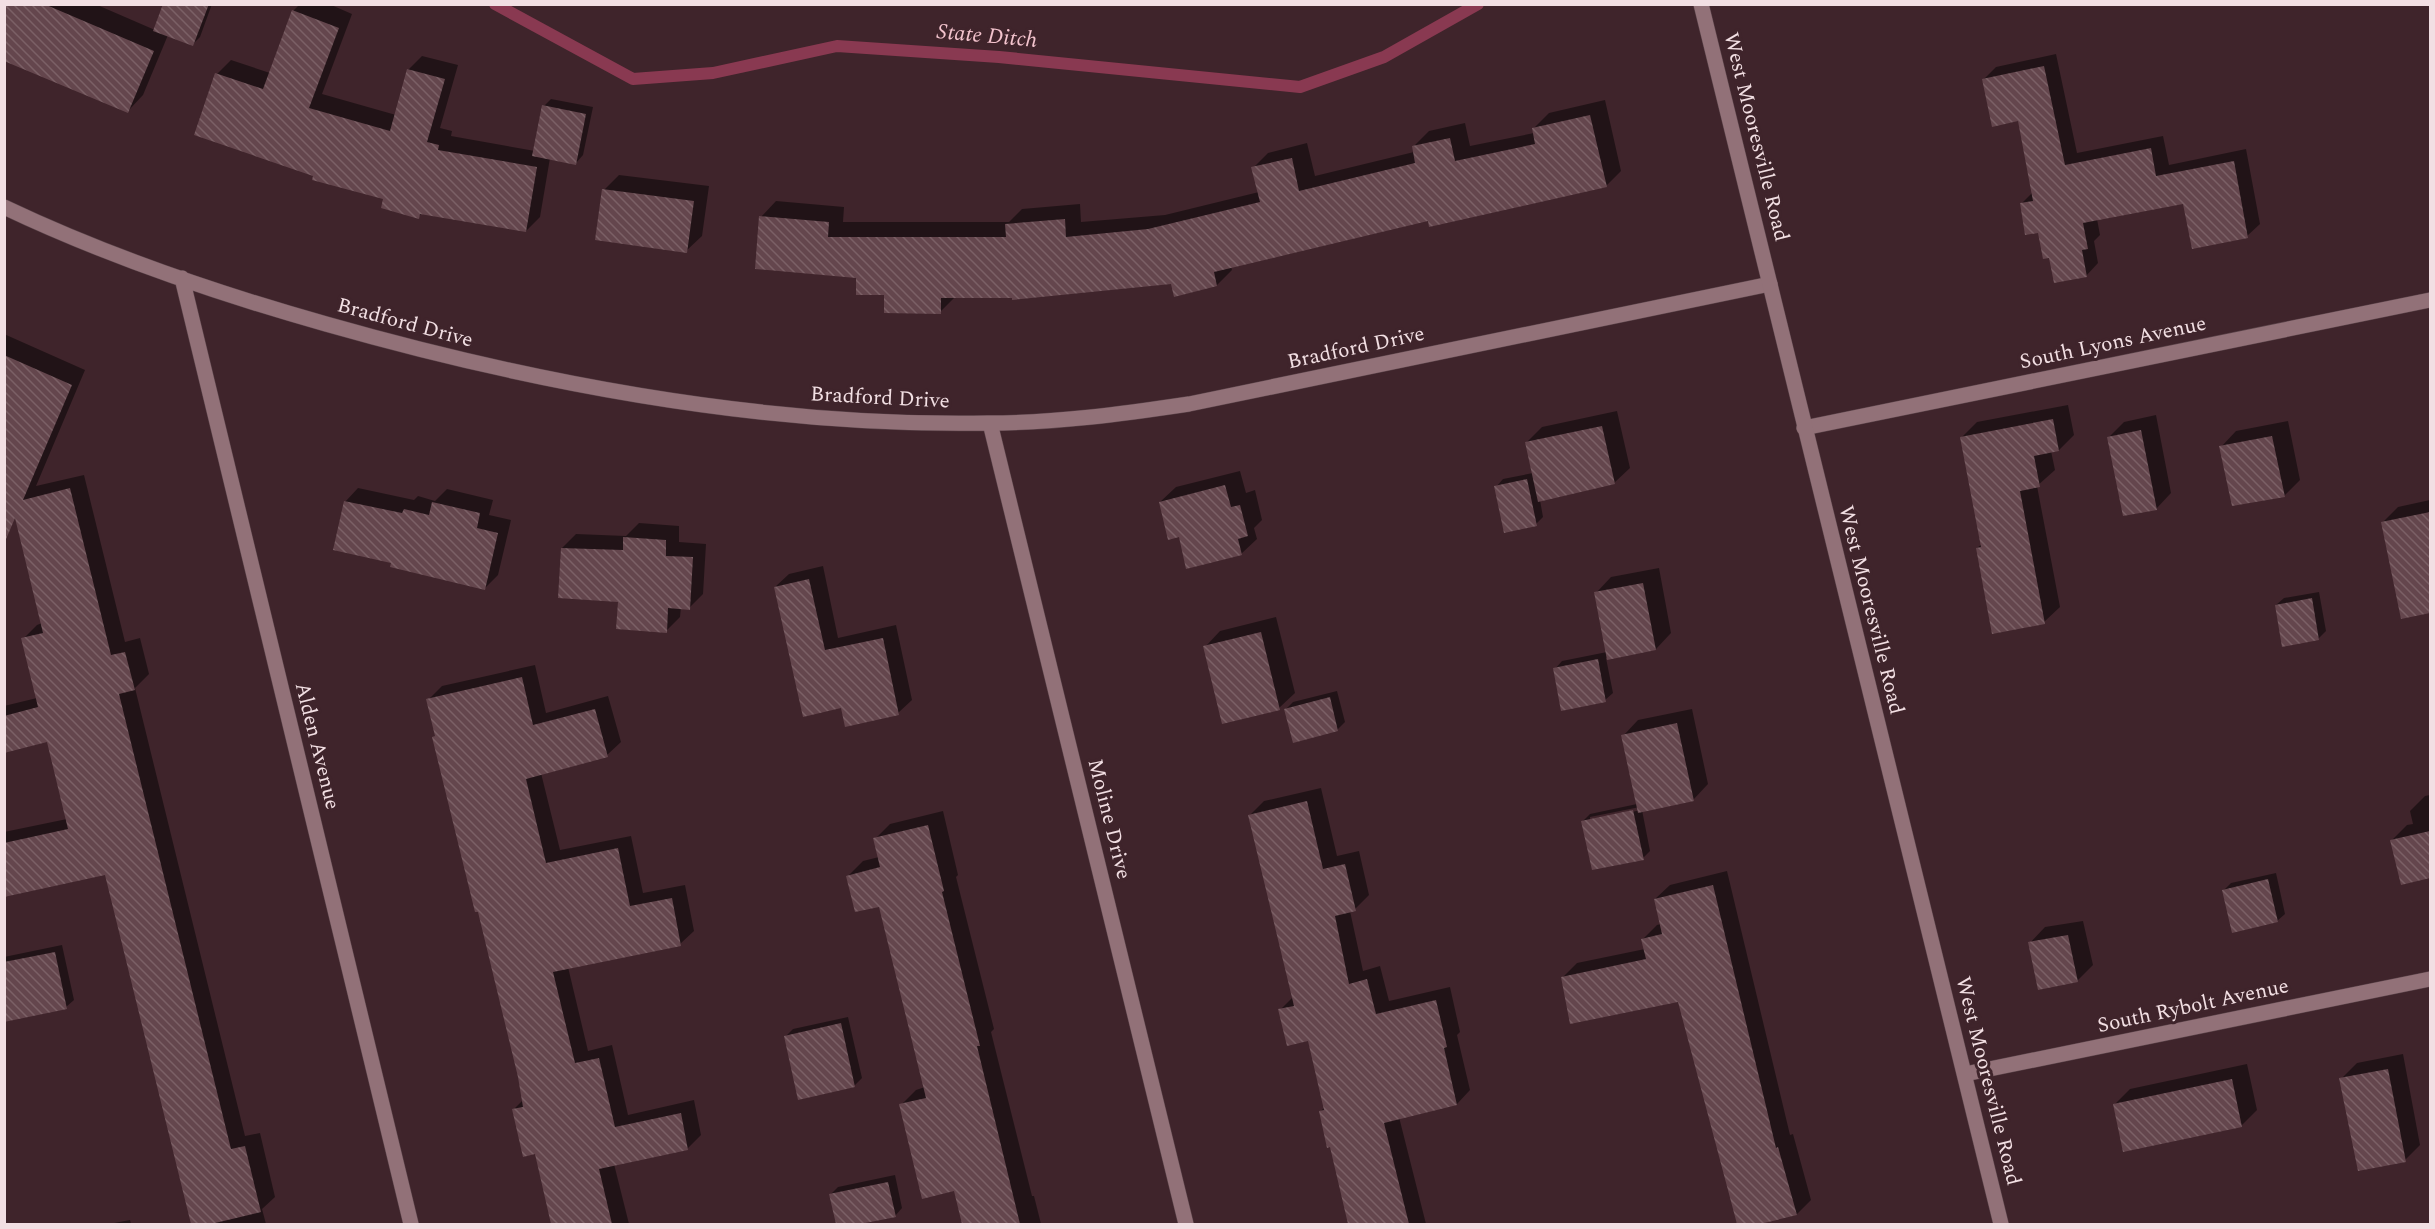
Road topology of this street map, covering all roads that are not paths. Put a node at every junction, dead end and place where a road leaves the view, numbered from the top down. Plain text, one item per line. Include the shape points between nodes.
1 (1701, 4) edge
2 (4, 207) edge
3 (182, 278) junction
4 (1770, 284) junction
5 (2430, 300) edge
6 (990, 423) junction
7 (1804, 428) junction
8 (2430, 979) edge
9 (1965, 1074) junction
10 (411, 1224) edge
11 (1186, 1224) edge
12 (2001, 1224) edge

1 - 4 street, West Mooresville Road
2 - 3 street, Bradford Drive via 66,235
3 - 6 street, Bradford Drive via 380,341 529,375 768,411 869,421
3 - 10 street, Alden Avenue
4 - 6 street, Bradford Drive via 1189,404 1112,415
4 - 7 street, West Mooresville Road
5 - 7 street, South Lyons Avenue
6 - 11 street, Moline Drive
7 - 9 street, West Mooresville Road
8 - 9 street, South Rybolt Avenue
9 - 12 street, West Mooresville Road

